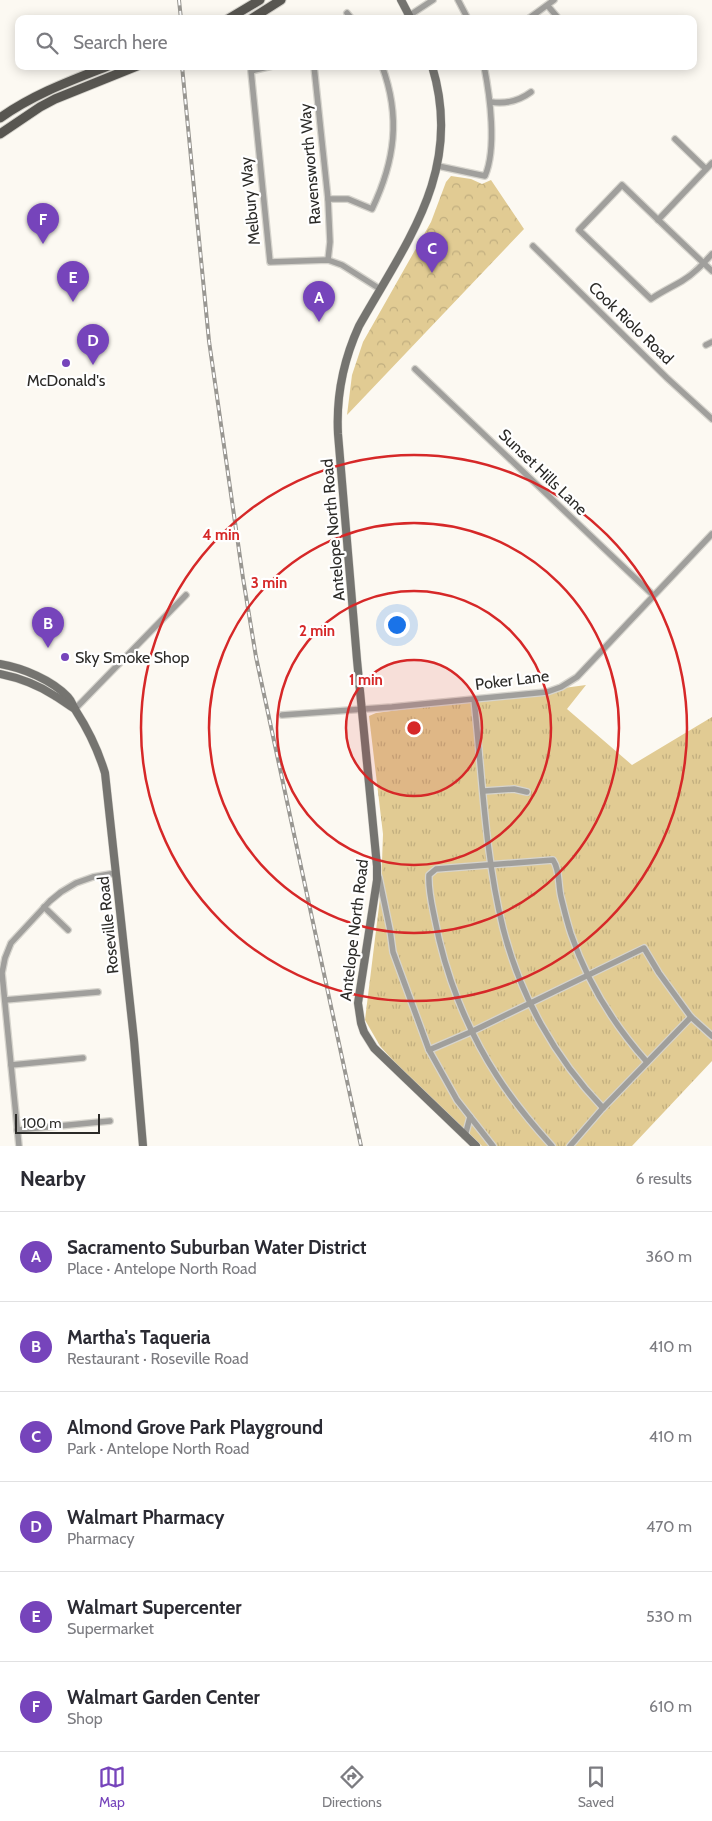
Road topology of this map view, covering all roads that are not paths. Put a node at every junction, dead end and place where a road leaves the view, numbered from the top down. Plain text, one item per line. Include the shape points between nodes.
1 (260, 0) edge
2 (281, 0) edge
3 (401, 0) edge
4 (433, 0) edge
5 (458, 0) edge
6 (554, 0) edge
7 (548, 6) junction
8 (235, 15) edge
9 (257, 15) edge
10 (407, 15) edge
11 (412, 15) edge
12 (466, 15) edge
13 (534, 15) edge
14 (556, 15) edge
15 (100, 70) edge
16 (127, 70) edge
17 (255, 70) edge
18 (314, 70) edge
19 (383, 70) edge
20 (433, 70) edge
21 (485, 70) edge
22 (531, 92) dead end
23 (491, 102) junction
24 (0, 118) edge
25 (0, 134) edge
26 (675, 139) dead end
27 (712, 163) edge
28 (438, 166) junction
29 (706, 169) junction
30 (328, 199) junction
31 (658, 220) junction
32 (533, 246) dead end
33 (712, 254) edge
34 (328, 260) junction
35 (704, 263) junction
36 (712, 271) edge
37 (380, 290) junction
38 (415, 368) dead end
39 (712, 419) edge
40 (712, 534) edge
41 (186, 594) dead end
42 (653, 595) junction
43 (0, 664) edge
44 (0, 674) edge
45 (474, 699) junction
46 (362, 708) junction
47 (74, 709) junction
48 (282, 715) dead end
49 (484, 791) junction
50 (527, 792) dead end
51 (491, 865) junction
52 (377, 870) junction
53 (116, 873) junction
54 (44, 907) junction
55 (68, 930) dead end
56 (587, 975) junction
57 (98, 992) dead end
58 (5, 1000) junction
59 (530, 1003) junction
60 (691, 1017) junction
61 (473, 1031) junction
62 (712, 1036) edge
63 (429, 1050) junction
64 (83, 1058) dead end
65 (647, 1062) junction
66 (11, 1065) junction
67 (603, 1108) junction
68 (470, 1117) junction
69 (110, 1121) dead end
70 (17, 1130) junction
71 (465, 1136) junction
72 (19, 1146) edge
73 (143, 1146) edge
74 (476, 1146) edge
75 (494, 1146) edge
76 (552, 1146) edge
77 (570, 1146) edge

1 - 8 main road
2 - 9 main road
3 - 10 main road
4 - 11 street
5 - 12 street
6 - 7 street
7 - 13 street
7 - 14 street
15 - 24 main road via 34,97
16 - 25 main road via 55,99
17 - 34 street, Melbury Way via 251,71 270,262
18 - 30 street, Ravensworth Way
19 - 30 street via 391,98 394,133 390,163 380,192 372,209 348,199
20 - 28 main road, Antelope North Road via 441,119
21 - 23 street
22 - 23 street via 511,102
23 - 28 street via 490,153 485,176
26 - 29 street
27 - 29 street
28 - 37 main road, Antelope North Road via 428,201
29 - 31 street
30 - 34 street, Ravensworth Way
31 - 35 street
31 - 35 street via 622,185 579,230 651,299 691,275
32 - 39 street, Cook Riolo Road
33 - 35 street
34 - 37 street, Melbury Way via 342,265
35 - 36 street
37 - 46 main road, Antelope North Road via 352,342 342,375 338,406
38 - 42 street, Sunset Hills Lane
40 - 42 street, Poker Lane
41 - 47 street
42 - 45 street, Poker Lane via 569,683 547,692
43 - 47 main road, Roseville Road via 51,684 70,699
44 - 47 main road, Roseville Road via 38,687
45 - 46 street, Poker Lane
45 - 49 street
46 - 48 street, Poker Lane
46 - 52 main road, Antelope North Road
47 - 53 main road, Roseville Road via 93,739 105,773
49 - 50 street via 514,789
49 - 51 street
51 - 56 street via 553,860 571,934
51 - 59 street via 503,928
51 - 61 street via 436,869 429,874 428,885 443,954
52 - 63 street via 393,952
52 - 71 main road, Antelope North Road via 359,991 360,1023 374,1048
53 - 54 street via 76,883
53 - 73 main road, Roseville Road
54 - 55 street
54 - 58 street via 16,936 8,950 2,973
56 - 59 street
56 - 60 street via 644,948
56 - 65 street via 608,1012
57 - 58 street
58 - 66 street
59 - 61 street
59 - 67 street via 563,1060
60 - 62 street
60 - 65 street
61 - 63 street
61 - 76 street via 497,1077
63 - 68 street
64 - 66 street
65 - 67 street
66 - 70 street
67 - 77 street
68 - 71 street
68 - 75 street
69 - 70 street
70 - 72 street
71 - 74 main road, Antelope North Road

